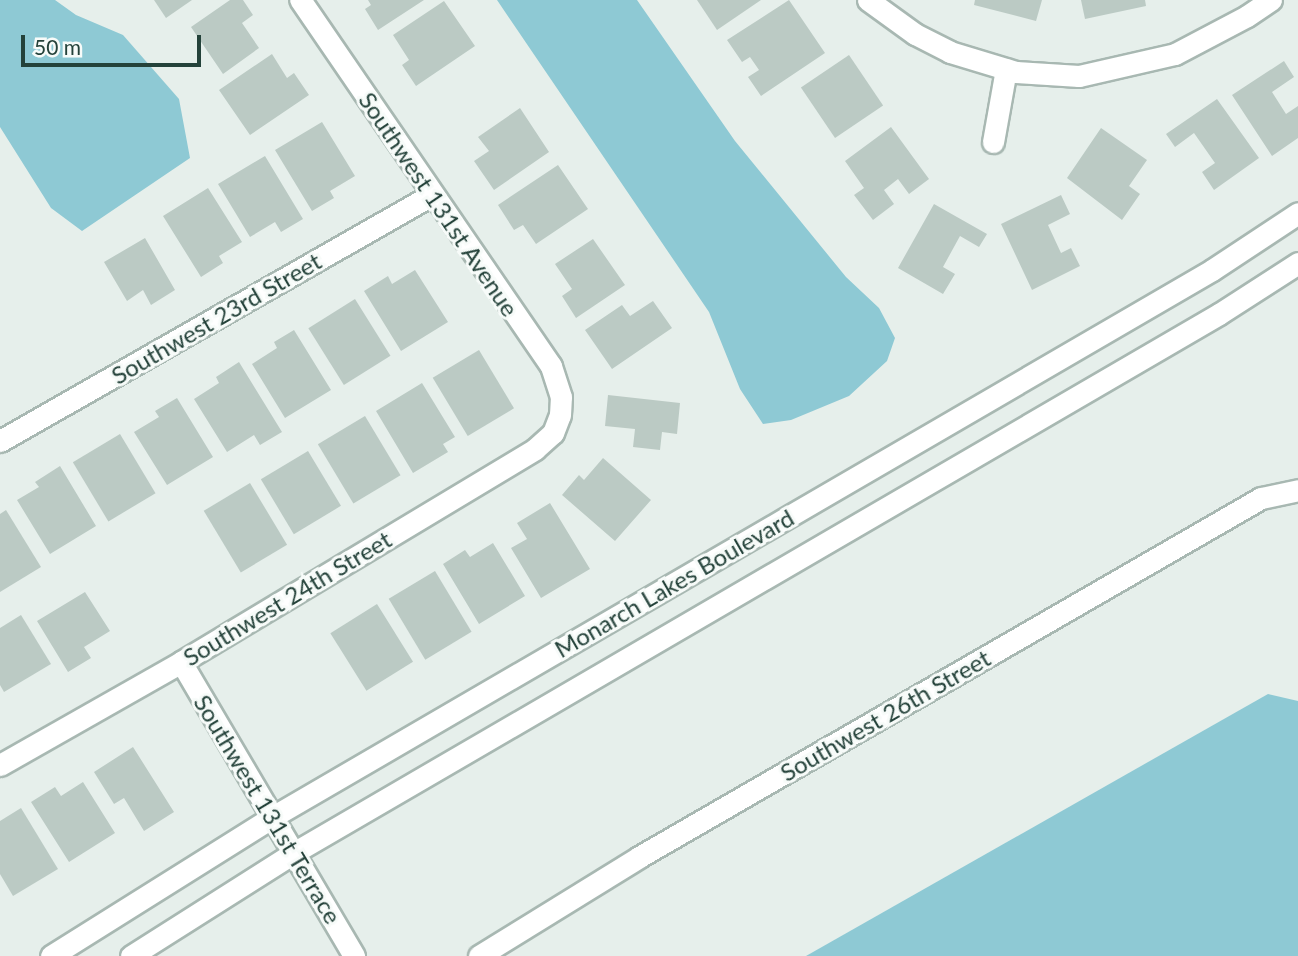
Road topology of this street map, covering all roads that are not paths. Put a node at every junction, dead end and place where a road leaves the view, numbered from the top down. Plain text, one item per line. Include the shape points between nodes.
1 (300, 0) edge
2 (868, 0) edge
3 (1271, 0) edge
4 (1006, 69) junction
5 (993, 142) dead end
6 (432, 195) junction
7 (1298, 213) edge
8 (1298, 263) edge
9 (560, 415) joint
10 (3, 434) edge
11 (1298, 490) edge
12 (181, 662) junction
13 (0, 765) edge
14 (274, 816) junction
15 (295, 852) junction
16 (51, 956) edge
17 (131, 956) edge
18 (354, 956) edge
19 (479, 956) edge

1 - 6 street, Southwest 131st Avenue
2 - 4 street via 915,34 950,52
3 - 4 street via 1175,54 1143,63 1079,76
4 - 5 street
6 - 9 street, Southwest 131st Avenue via 551,366 561,397
6 - 10 street, Southwest 23rd Street
7 - 14 street, Monarch Lakes Boulevard via 1212,270
8 - 15 street, Monarch Lakes Boulevard via 1219,314
9 - 12 street, Southwest 24th Street via 553,433 535,449
11 - 19 street, Southwest 26th Street via 1261,498 651,850
12 - 13 street, Southwest 24th Street
12 - 14 street, Southwest 131st Terrace
14 - 15 street, Southwest 131st Terrace
14 - 16 street, Monarch Lakes Boulevard
15 - 17 street, Monarch Lakes Boulevard
15 - 18 street, Southwest 131st Terrace

